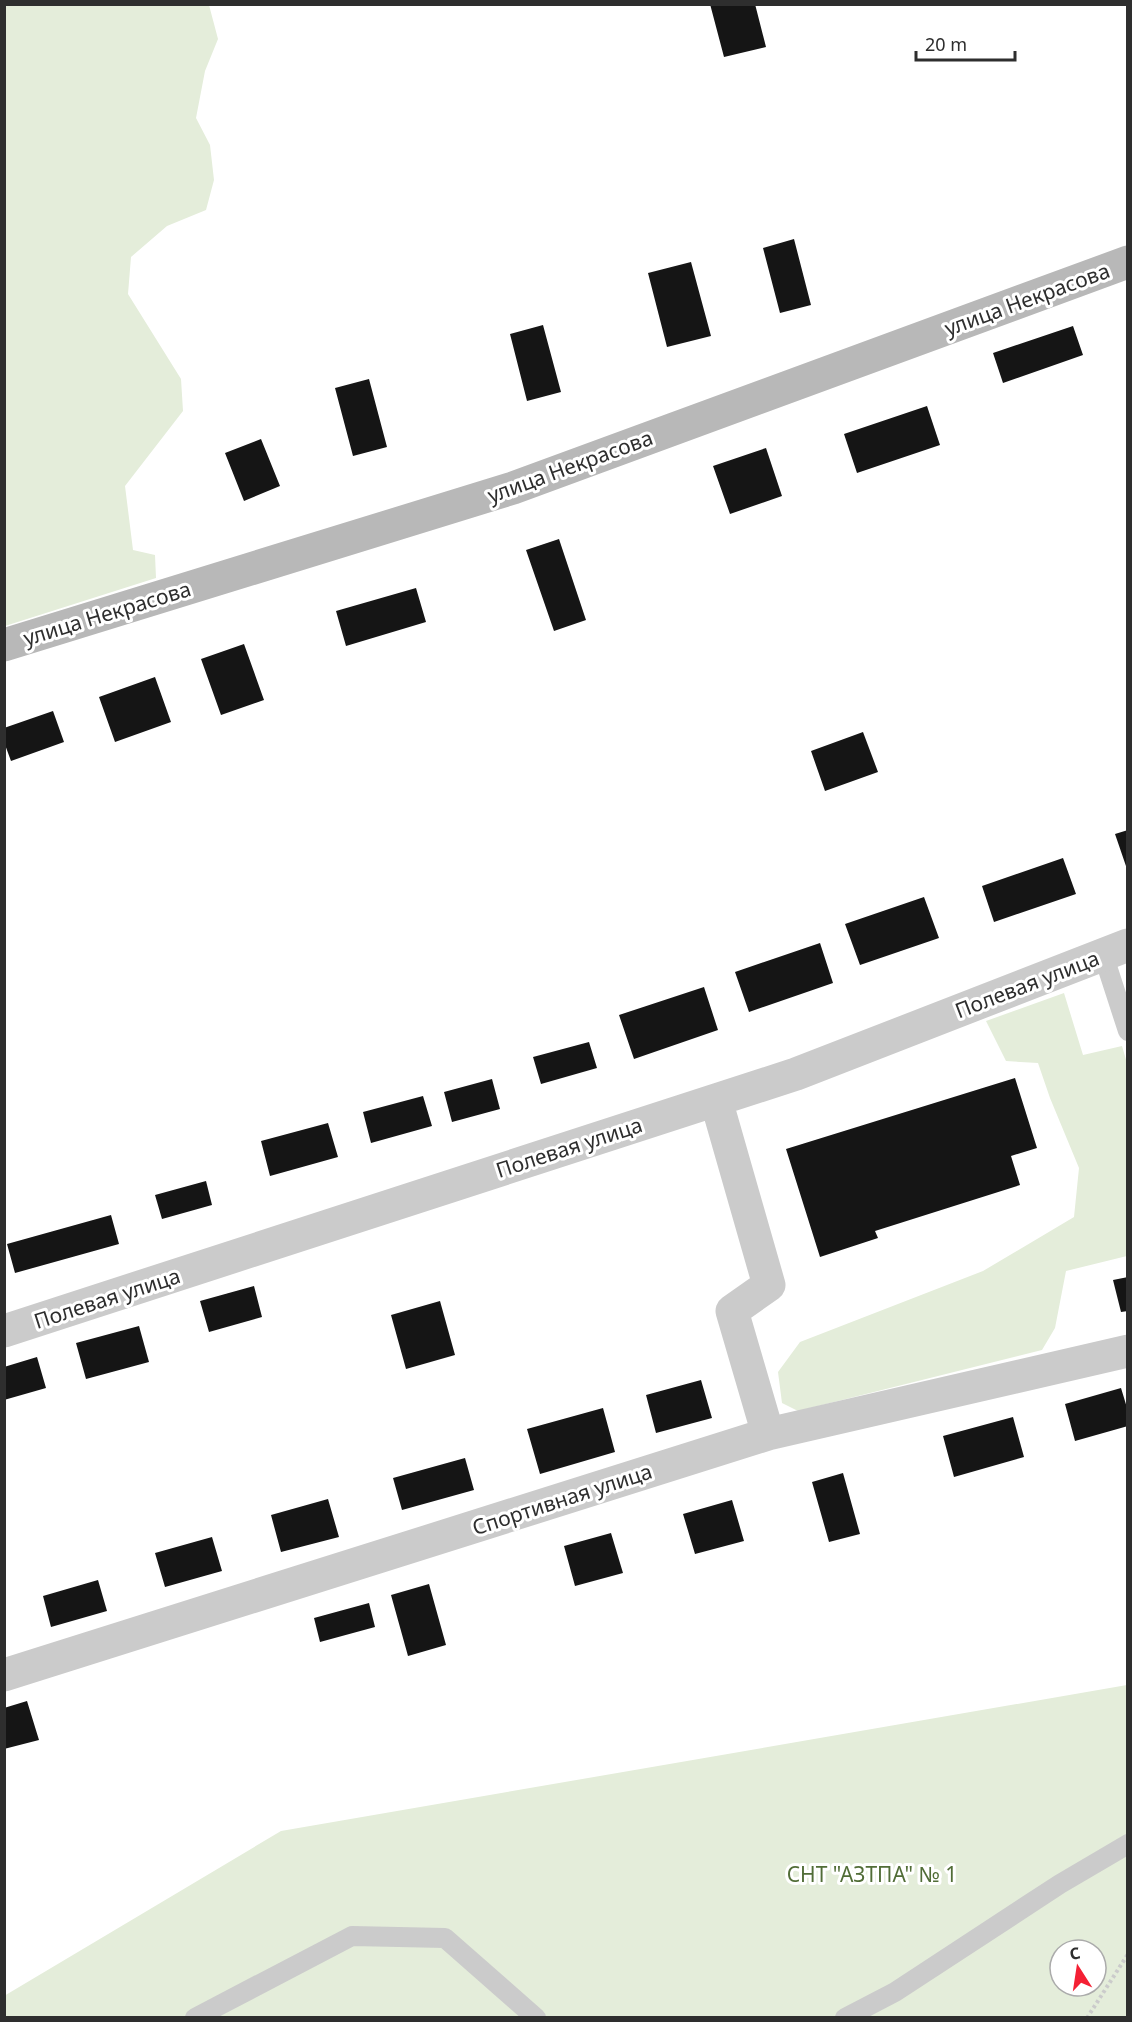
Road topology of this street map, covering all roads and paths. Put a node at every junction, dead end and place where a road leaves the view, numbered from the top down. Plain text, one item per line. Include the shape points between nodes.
1 (1128, 262) edge
2 (4, 645) edge
3 (1115, 949) edge
4 (1128, 1031) edge
5 (716, 1100) junction
6 (4, 1331) edge
7 (1128, 1351) edge
8 (768, 1434) junction
9 (4, 1675) edge
10 (1128, 1844) edge
11 (1128, 1954) edge
12 (195, 2018) edge
13 (536, 2018) edge
14 (845, 2018) edge
15 (1087, 2018) edge

1 - 2 main road, улица Некрасова via 513,488
3 - 4 lane
3 - 5 street, Полевая улица via 796,1074
5 - 6 street, Полевая улица
5 - 8 street via 769,1285 732,1311
7 - 8 street, Спортивная улица
8 - 9 street, Спортивная улица
10 - 14 lane via 896,1992
11 - 15 path
12 - 13 lane via 352,1936 445,1938

